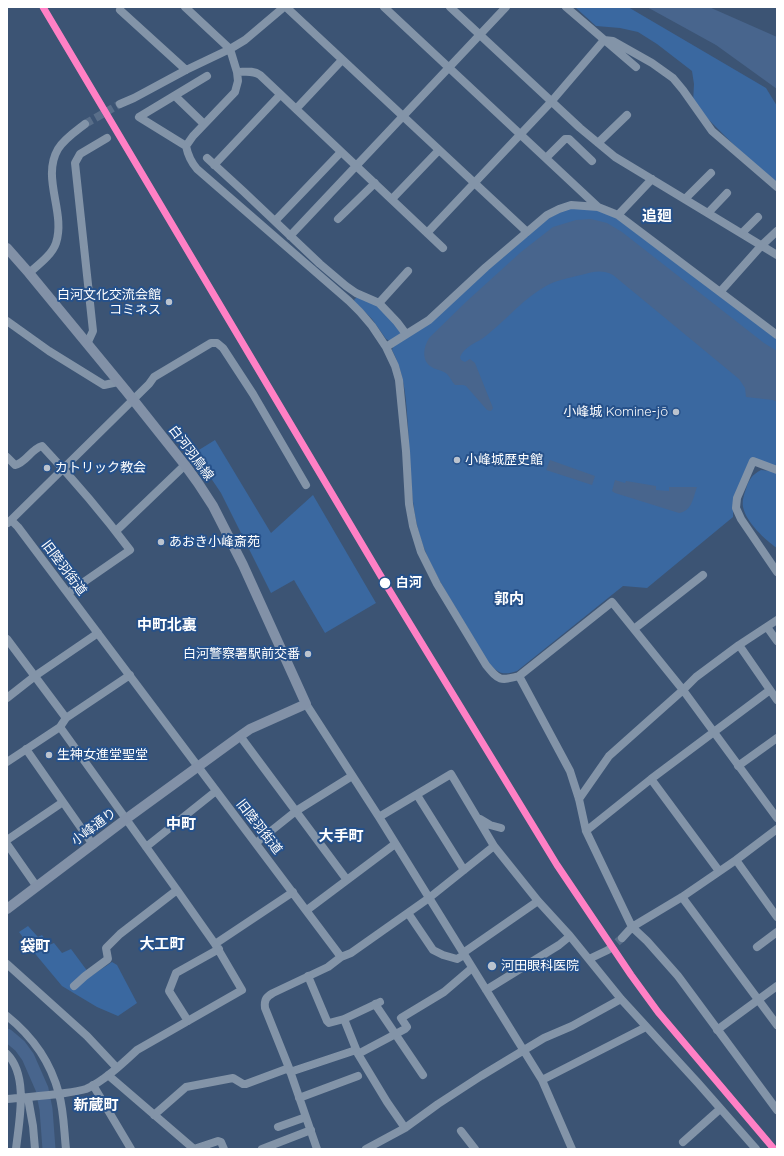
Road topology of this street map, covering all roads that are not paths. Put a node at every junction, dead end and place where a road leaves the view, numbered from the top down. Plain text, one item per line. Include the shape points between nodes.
1 (185, 7) edge
2 (285, 7) edge
3 (384, 7) edge
4 (450, 7) edge
5 (506, 7) edge
6 (566, 7) edge
7 (120, 10) dead end
8 (480, 35) junction
9 (604, 40) junction
10 (230, 49) junction
11 (342, 60) junction
12 (636, 67) dead end
13 (448, 68) junction
14 (186, 70) junction
15 (237, 72) junction
16 (207, 76) dead end
17 (280, 95) junction
18 (174, 96) junction
19 (551, 102) junction
20 (120, 104) tunnel mouth
21 (296, 109) junction
22 (627, 115) dead end
23 (403, 116) junction
24 (85, 124) tunnel mouth
25 (204, 124) junction
26 (520, 134) junction
27 (107, 138) dead end
28 (598, 143) junction
29 (186, 146) junction
30 (439, 150) junction
31 (341, 152) junction
32 (207, 158) dead end
33 (546, 158) junction
34 (592, 161) dead end
35 (214, 165) junction
36 (356, 166) junction
37 (711, 173) dead end
38 (652, 179) junction
39 (374, 183) junction
40 (474, 183) junction
41 (777, 187) edge
42 (728, 193) dead end
43 (392, 199) junction
44 (685, 199) junction
45 (254, 201) junction
46 (598, 207) junction
47 (245, 212) junction
48 (708, 213) junction
49 (618, 215) junction
50 (758, 217) dead end
51 (338, 219) dead end
52 (275, 221) junction
53 (777, 231) edge
54 (527, 232) junction
55 (428, 233) junction
56 (742, 233) junction
57 (290, 236) junction
58 (761, 246) junction
59 (443, 248) dead end
60 (8, 253) edge
61 (777, 255) edge
62 (408, 271) dead end
63 (29, 273) junction
64 (720, 292) junction
65 (356, 293) junction
66 (349, 301) junction
67 (379, 303) junction
68 (7, 321) edge
69 (406, 334) junction
70 (777, 335) edge
71 (87, 344) junction
72 (386, 346) junction
73 (118, 382) junction
74 (133, 400) junction
75 (7, 456) edge
76 (185, 465) junction
77 (63, 469) junction
78 (777, 470) edge
79 (306, 485) dead end
80 (9, 522) edge
81 (116, 531) junction
82 (777, 572) edge
83 (703, 575) dead end
84 (68, 593) junction
85 (777, 620) edge
86 (767, 627) junction
87 (634, 629) junction
88 (98, 633) junction
89 (7, 639) edge
90 (777, 641) edge
91 (739, 645) junction
92 (130, 675) junction
93 (35, 676) junction
94 (520, 676) junction
95 (682, 690) junction
96 (770, 690) junction
97 (7, 698) edge
98 (777, 700) edge
99 (306, 704) junction
100 (66, 718) junction
101 (60, 727) junction
102 (713, 731) junction
103 (240, 736) junction
104 (777, 738) edge
105 (26, 750) junction
106 (7, 762) edge
107 (198, 766) junction
108 (738, 766) junction
109 (352, 776) junction
110 (651, 778) junction
111 (216, 792) junction
112 (417, 795) junction
113 (579, 799) junction
114 (63, 802) junction
115 (296, 811) junction
116 (379, 817) junction
117 (478, 818) junction
118 (777, 818) edge
119 (126, 819) junction
120 (501, 828) dead end
121 (777, 829) edge
122 (586, 831) junction
123 (7, 840) edge
124 (256, 843) junction
125 (7, 844) edge
126 (395, 844) junction
127 (93, 845) junction
128 (494, 846) junction
129 (146, 847) junction
130 (736, 860) junction
131 (464, 870) junction
132 (719, 871) junction
133 (347, 880) junction
134 (37, 887) junction
135 (178, 890) junction
136 (293, 892) junction
137 (682, 897) junction
138 (428, 898) junction
139 (538, 901) junction
140 (7, 909) edge
141 (307, 910) junction
142 (408, 913) junction
143 (777, 916) edge
144 (632, 927) junction
145 (777, 932) edge
146 (570, 936) junction
147 (622, 938) tunnel mouth
148 (757, 946) dead end
149 (217, 947) junction
150 (608, 950) tunnel mouth
151 (463, 954) junction
152 (342, 957) junction
153 (589, 959) junction
154 (7, 964) edge
155 (472, 968) junction
156 (308, 976) junction
157 (74, 986) dead end
158 (777, 986) edge
159 (486, 990) junction
160 (621, 999) junction
161 (758, 999) junction
162 (7, 1016) edge
163 (344, 1019) junction
164 (188, 1021) junction
165 (777, 1025) edge
166 (646, 1027) junction
167 (717, 1030) junction
168 (396, 1035) junction
169 (524, 1051) junction
170 (357, 1052) junction
171 (7, 1054) edge
172 (117, 1068) junction
173 (289, 1070) junction
174 (108, 1075) junction
175 (423, 1075) dead end
176 (358, 1076) dead end
177 (542, 1080) junction
178 (93, 1085) junction
179 (58, 1094) junction
180 (27, 1098) junction
181 (299, 1098) junction
182 (7, 1099) edge
183 (720, 1109) junction
184 (777, 1110) edge
185 (154, 1115) junction
186 (306, 1117) junction
187 (278, 1128) dead end
188 (405, 1128) junction
189 (311, 1130) junction
190 (461, 1131) dead end
191 (683, 1142) dead end
192 (16, 1149) edge
193 (35, 1149) edge
194 (66, 1149) edge
195 (131, 1149) edge
196 (194, 1149) edge
197 (224, 1149) edge
198 (262, 1149) edge
199 (317, 1149) edge
200 (366, 1149) edge
201 (475, 1149) edge
202 (572, 1149) edge
203 (756, 1149) edge

1 - 10 street
2 - 10 street
2 - 11 street
3 - 13 street
4 - 8 street
5 - 8 street
6 - 9 street
7 - 14 street
8 - 13 street
8 - 19 street
9 - 12 street
9 - 19 street
9 - 41 street via 613,41 673,78 712,131
10 - 14 street
10 - 15 street
11 - 21 street
11 - 23 street
13 - 23 street
13 - 26 street
14 - 20 street
15 - 17 street via 256,73
15 - 25 street via 235,92
16 - 18 street
17 - 21 street
17 - 35 street
18 - 25 street
18 - 29 street via 138,117
19 - 26 street
19 - 28 street
21 - 31 street
22 - 28 street
23 - 30 street
23 - 36 street
24 - 63 street via 58,149 51,176 58,216 57,239 51,251
25 - 29 street
26 - 33 street
26 - 40 street
27 - 71 street via 80,154 75,163 93,331
28 - 38 street via 615,157
29 - 47 street via 191,162 197,169
30 - 40 street
30 - 43 street
31 - 36 street
31 - 52 street
32 - 35 street
33 - 34 street via 565,139 569,139
33 - 46 street
35 - 45 street
36 - 39 street
36 - 57 street
37 - 44 street
38 - 44 street
38 - 49 street
39 - 43 street
39 - 51 street
40 - 54 street
40 - 55 street
42 - 48 street
43 - 55 street
44 - 48 street
45 - 47 street
45 - 52 street
46 - 49 street
46 - 54 street via 565,207 547,215
47 - 66 street
48 - 56 street
49 - 64 street
50 - 56 street
52 - 57 street
53 - 58 street
54 - 69 street via 429,320
55 - 59 street
56 - 58 street
57 - 65 street
58 - 61 street
58 - 64 street
60 - 63 main road, 白河羽鳥線
62 - 67 street
63 - 71 main road, 白河羽鳥線
64 - 70 street
65 - 66 street
65 - 67 street
66 - 72 street
67 - 69 street
68 - 73 street via 104,385
69 - 72 street
71 - 73 main road, 白河羽鳥線
72 - 94 street via 399,380 409,504 421,552 437,584 495,677 505,680
73 - 74 main road, 白河羽鳥線
74 - 76 main road, 白河羽鳥線
74 - 77 street
74 - 79 street via 156,375 211,343 217,343 245,382
75 - 77 street via 15,465 20,464 37,447 42,446
76 - 81 street
76 - 99 main road, 白河羽鳥線 via 213,506 244,565
77 - 80 street
77 - 81 street
78 - 82 street via 753,461 737,498 736,508
80 - 84 street, 旧陸羽街道 via 18,527
81 - 84 street via 130,550
83 - 87 street
84 - 88 street, 旧陸羽街道
85 - 86 street
86 - 90 street
86 - 91 street
87 - 94 street via 612,602
87 - 95 street
88 - 92 street, 旧陸羽街道
88 - 93 street
89 - 93 street
91 - 95 street
91 - 96 street
92 - 100 street
92 - 107 street, 旧陸羽街道
93 - 97 street
93 - 100 street
94 - 113 street via 570,771
95 - 102 street
95 - 113 street via 609,756
96 - 98 street
96 - 102 street
99 - 103 main road, 小峰通り
99 - 109 street
100 - 101 street
101 - 105 street
101 - 119 street
102 - 108 street
102 - 110 street
103 - 107 main road, 小峰通り
103 - 115 street
104 - 108 street
105 - 106 street
105 - 114 street
107 - 111 street, 旧陸羽街道
107 - 119 main road, 小峰通り
108 - 118 street
109 - 115 street
109 - 116 street
110 - 122 street
110 - 132 street
111 - 124 street, 旧陸羽街道
111 - 129 street
112 - 116 street
112 - 117 street via 451,774
112 - 131 street
113 - 122 street
114 - 123 street
114 - 127 street
115 - 124 street
115 - 133 street
116 - 126 street
117 - 120 street
117 - 128 street
119 - 127 main road, 小峰通り
119 - 129 street
121 - 130 street
122 - 144 street
124 - 136 street, 旧陸羽街道
125 - 134 street
126 - 133 street
126 - 138 street
127 - 134 main road, 小峰通り
128 - 131 street
128 - 139 street
129 - 135 street
130 - 132 street
130 - 143 street
131 - 138 street
132 - 137 street
133 - 141 street
134 - 140 main road, 小峰通り
135 - 149 street
135 - 157 street via 120,934 106,948 108,959
136 - 141 street, 旧陸羽街道
136 - 149 street
137 - 144 street
137 - 161 street
138 - 142 street
138 - 151 street
139 - 146 street
139 - 151 street
141 - 152 street, 旧陸羽街道
142 - 151 street via 433,950 457,959
142 - 152 street
144 - 147 street
144 - 167 street via 678,976
145 - 148 street
146 - 153 street
146 - 159 street
149 - 164 street via 176,973 169,991
149 - 164 street via 242,990
150 - 153 street
151 - 155 street
152 - 156 street
153 - 160 street
154 - 172 street via 87,1036
155 - 159 street
155 - 168 street via 444,992 401,1018 407,1026
156 - 163 street via 327,1021 329,1023
156 - 173 street via 273,993 265,1000 265,1008
158 - 161 street
159 - 169 street
160 - 166 street
160 - 169 street via 544,1038
161 - 165 street
161 - 167 street
162 - 179 street via 39,1048 52,1072
163 - 168 street via 378,1003
163 - 170 street
164 - 172 street via 137,1050
166 - 177 street
166 - 183 street
167 - 184 street
168 - 170 street
168 - 175 street
169 - 177 street
169 - 188 street via 481,1076
170 - 173 street
170 - 188 street
171 - 180 street via 17,1069 21,1093
172 - 174 street
173 - 181 street
173 - 185 street via 246,1084 233,1078 186,1087
174 - 178 street
174 - 185 street
176 - 181 street
177 - 202 street
178 - 179 street via 80,1091
178 - 195 street
179 - 180 street
179 - 194 street
180 - 182 street
180 - 192 street
180 - 193 street
181 - 186 street
183 - 191 street
183 - 203 street
185 - 196 street
186 - 187 street
186 - 189 street
188 - 200 street
189 - 198 street
189 - 199 street
190 - 201 street
196 - 197 street via 218,1141

